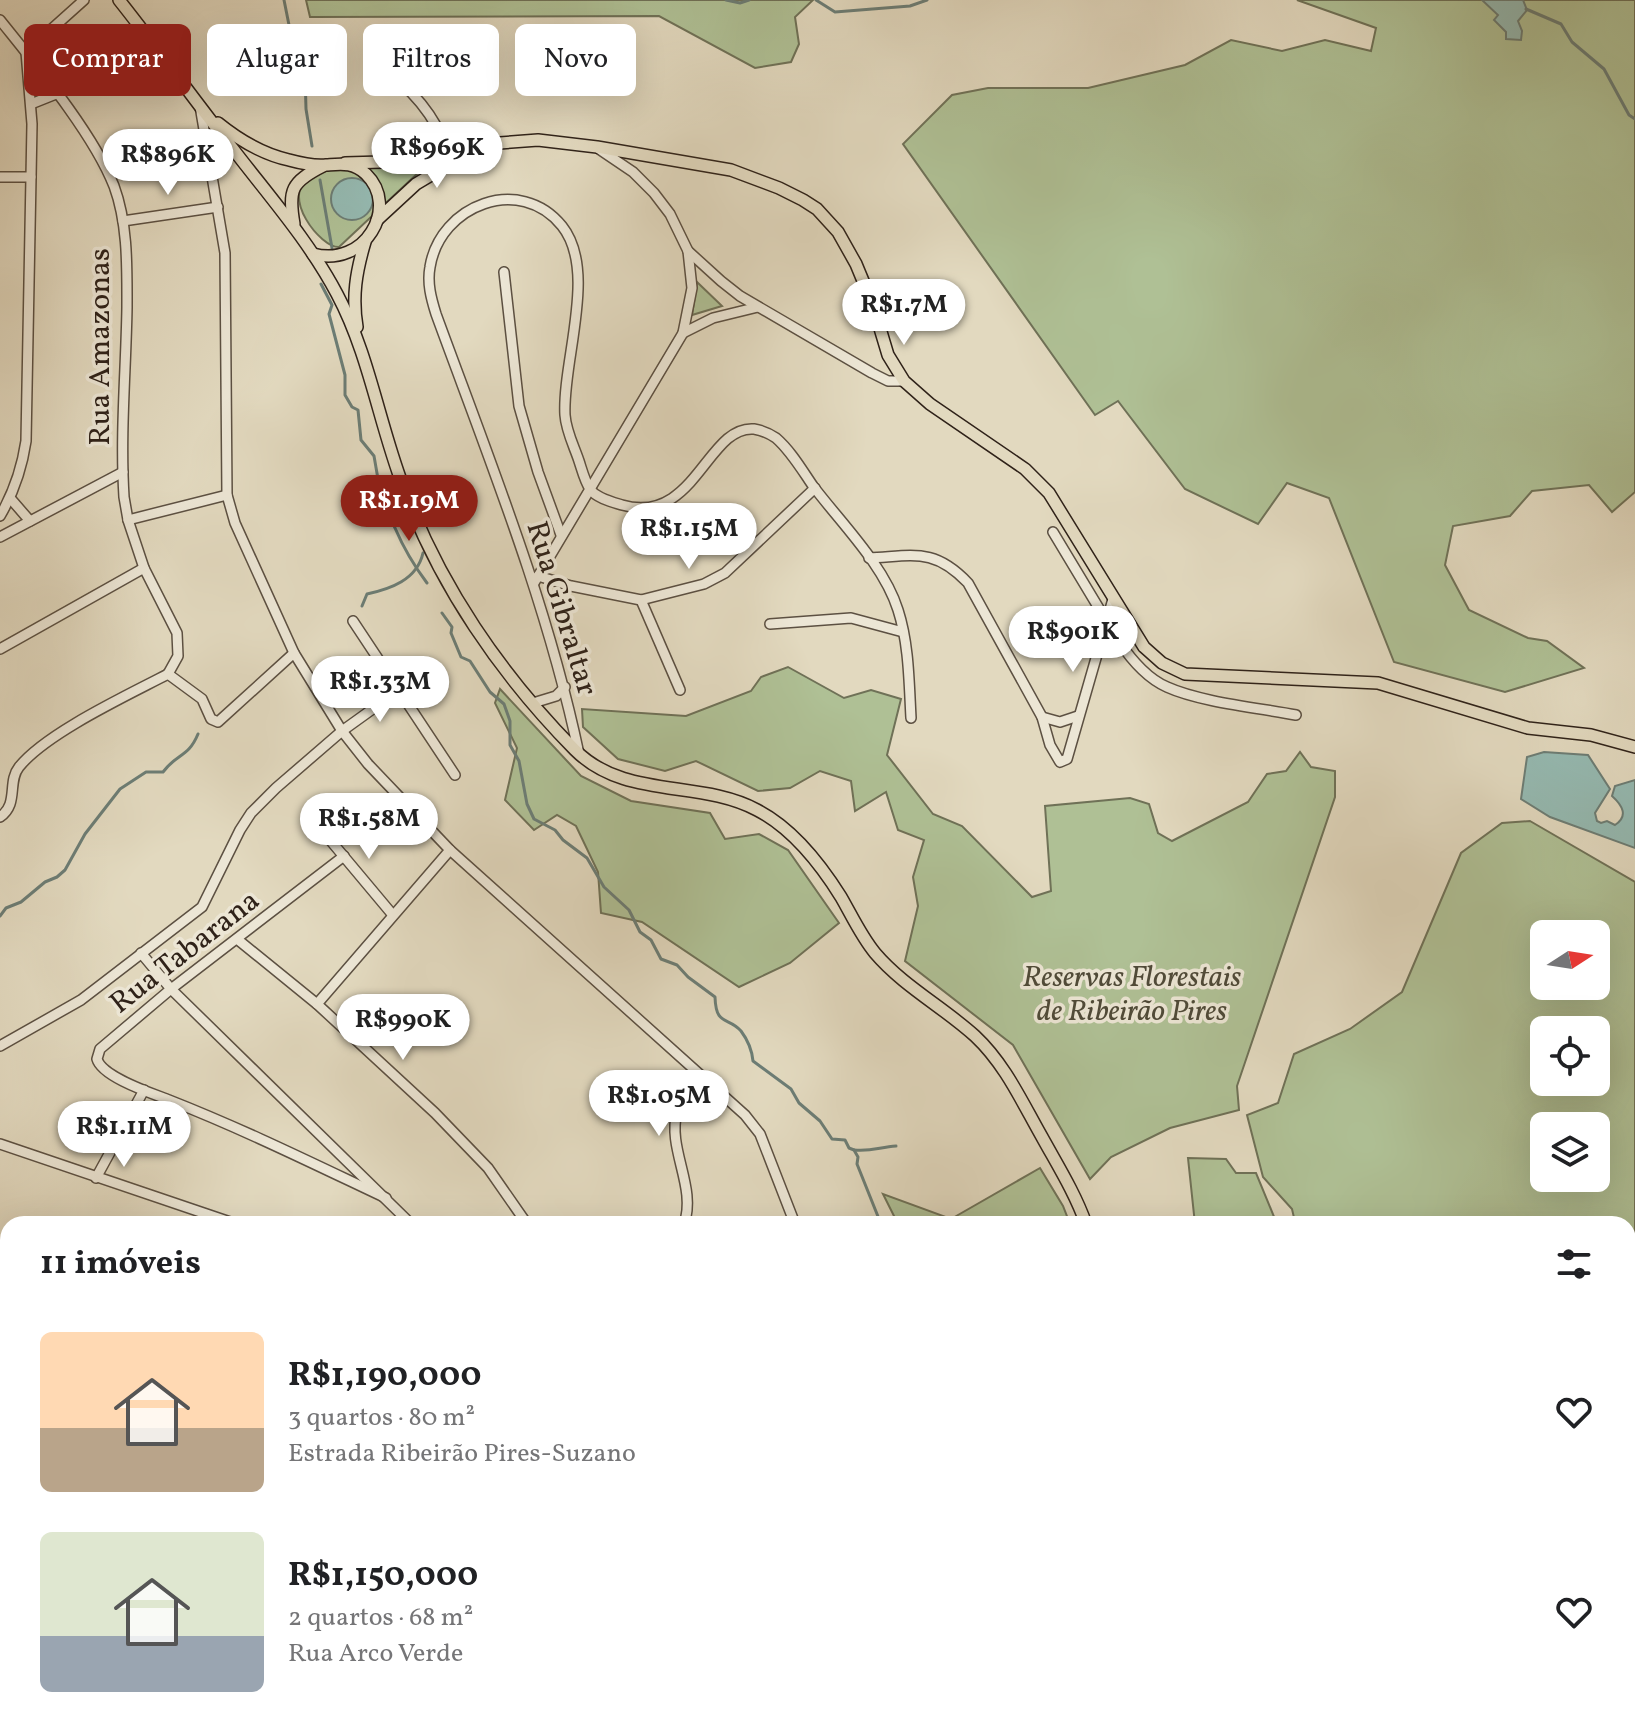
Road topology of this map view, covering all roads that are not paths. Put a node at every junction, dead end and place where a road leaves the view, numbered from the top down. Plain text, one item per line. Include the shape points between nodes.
1 (84, 0) edge
2 (126, 2) edge
3 (0, 20) edge
4 (57, 24) edge
5 (24, 50) edge
6 (30, 96) edge
7 (51, 96) edge
8 (57, 96) edge
9 (416, 96) edge
10 (31, 104) junction
11 (203, 109) junction
12 (486, 144) junction
13 (231, 147) junction
14 (597, 147) junction
15 (448, 152) junction
16 (209, 160) junction
17 (345, 163) junction
18 (323, 166) junction
19 (0, 177) edge
20 (31, 177) junction
21 (218, 207) junction
22 (377, 220) junction
23 (123, 221) junction
24 (295, 228) junction
25 (365, 242) junction
26 (688, 251) junction
27 (313, 254) junction
28 (504, 272) dead end
29 (758, 307) junction
30 (683, 333) junction
31 (359, 344) junction
32 (904, 381) junction
33 (123, 472) junction
34 (815, 488) junction
35 (591, 491) junction
36 (227, 495) junction
37 (10, 498) junction
38 (0, 516) edge
39 (128, 520) junction
40 (30, 521) junction
41 (1053, 532) dead end
42 (561, 535) junction
43 (0, 537) edge
44 (869, 558) junction
45 (144, 568) junction
46 (536, 580) junction
47 (1113, 599) junction
48 (641, 600) junction
49 (1106, 619) junction
50 (353, 621) dead end
51 (770, 624) dead end
52 (903, 632) junction
53 (0, 649) edge
54 (294, 653) junction
55 (168, 674) junction
56 (565, 687) junction
57 (399, 690) junction
58 (680, 690) dead end
59 (533, 703) junction
60 (1296, 715) dead end
61 (1078, 716) junction
62 (1042, 717) junction
63 (911, 718) dead end
64 (342, 731) junction
65 (1635, 747) edge
66 (579, 754) junction
67 (455, 775) dead end
68 (0, 817) edge
69 (320, 828) dead end
70 (450, 850) junction
71 (344, 856) junction
72 (392, 914) junction
73 (237, 939) junction
74 (141, 953) junction
75 (171, 989) junction
76 (317, 1004) junction
77 (0, 1046) edge
78 (700, 1075) junction
79 (144, 1090) junction
80 (0, 1144) edge
81 (96, 1178) junction
82 (386, 1198) junction
83 (212, 1216) edge
84 (403, 1216) edge
85 (522, 1216) edge
86 (685, 1216) edge
87 (792, 1216) edge
88 (1083, 1216) edge

1 - 4 street
2 - 11 main road
3 - 5 street, Rua Amazonas
6 - 10 street
7 - 10 street
8 - 23 street, Rua Amazonas via 105,167
9 - 15 street via 435,121
10 - 20 street
11 - 13 main road
11 - 16 street
11 - 18 main road via 236,138 268,154
12 - 14 main road via 538,140
12 - 15 main road
12 - 22 main road via 434,171
13 - 16 street via 218,150
13 - 24 main road
14 - 26 street via 654,193
14 - 32 main road via 731,170 817,209 856,264 888,355
15 - 17 main road
16 - 21 street
17 - 18 main road
17 - 22 main road via 372,182
18 - 24 main road via 295,184
19 - 20 street
20 - 37 street via 26,441
21 - 23 street
21 - 36 street via 227,278
22 - 25 main road
23 - 33 street, Rua Amazonas
24 - 27 main road
25 - 27 main road via 334,257
25 - 31 main road via 353,297
26 - 29 street
26 - 30 street via 692,288
27 - 31 main road via 337,292
28 - 42 street via 519,406
29 - 30 street via 713,318
29 - 32 street via 872,373
30 - 35 street
31 - 59 main road via 417,520 479,635
32 - 47 main road via 1041,485
33 - 39 street, Rua Amazonas
33 - 40 street
34 - 35 street via 776,438 754,429 726,442 684,489 654,508 608,501
34 - 44 street
34 - 48 street via 725,573 704,584
35 - 42 street
35 - 46 street, Rua Gibraltar via 565,418 577,283 572,245 562,226 532,203 505,198 485,202 444,231 430,267 429,290
36 - 39 street
36 - 54 street
37 - 38 street
37 - 40 street
39 - 45 street, Rua Amazonas
40 - 43 street
41 - 49 street
42 - 46 street
44 - 52 street via 892,596
44 - 62 street via 917,555 952,566 968,583
45 - 53 street
45 - 55 street, Rua Amazonas via 177,633 178,656
46 - 48 street
46 - 56 street, Rua Gibraltar
47 - 49 street
47 - 65 main road via 1153,657 1185,674 1378,683 1515,725
48 - 58 street
49 - 60 street via 1129,657 1165,687
49 - 61 street
50 - 57 street
51 - 52 street via 851,618
52 - 63 street
54 - 55 street via 216,723 202,699
54 - 64 street
55 - 68 street via 43,744 17,770 10,806
56 - 59 street via 556,696
56 - 66 street, Rua Gibraltar
57 - 64 street
57 - 67 street
59 - 66 main road
61 - 62 street via 1060,722
61 - 62 street via 1063,762 1055,757
64 - 70 street
64 - 74 street via 251,813 202,907
66 - 88 main road via 622,780 735,801 782,828 820,868 874,952 973,1035 1004,1069
69 - 71 street
70 - 72 street
70 - 78 street
71 - 72 street
71 - 73 street, Rua Tabarana
72 - 76 street
73 - 75 street, Rua Tabarana
73 - 76 street
74 - 75 street
74 - 77 street via 81,1000
75 - 79 street, Rua Tabarana via 100,1049 97,1059 102,1069
75 - 82 street
76 - 85 street via 471,1149
78 - 86 street via 683,1098 675,1123
78 - 87 street via 760,1134
79 - 81 street
79 - 82 street
80 - 81 street
81 - 83 street
82 - 84 street

